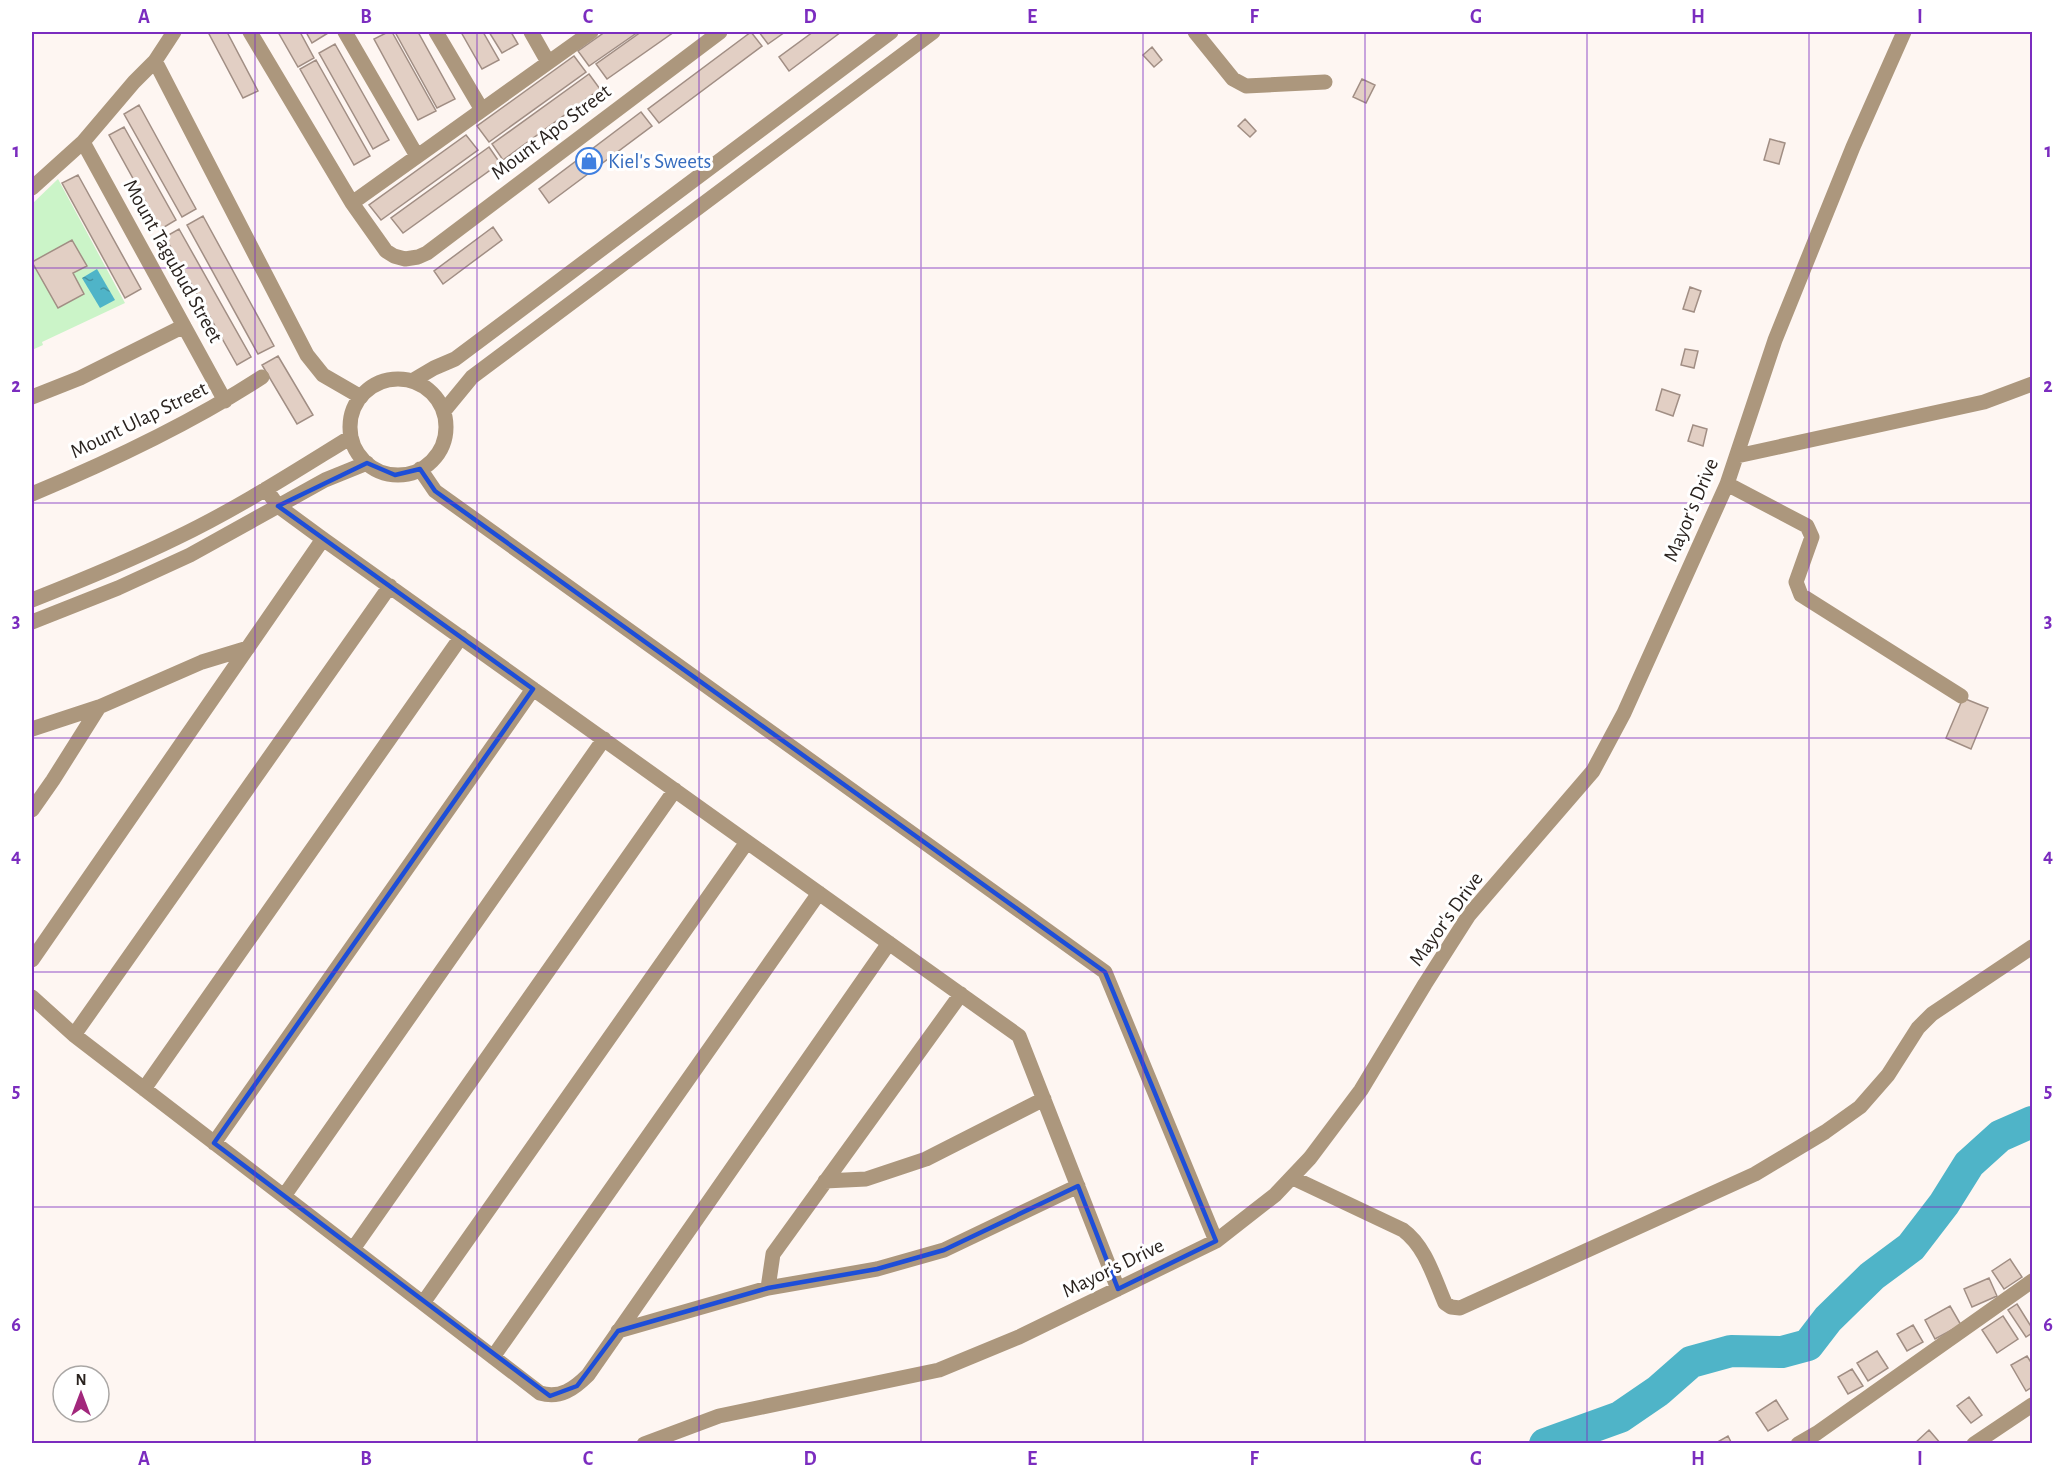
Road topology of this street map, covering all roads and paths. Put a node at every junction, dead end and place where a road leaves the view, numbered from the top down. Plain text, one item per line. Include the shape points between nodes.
1 (174, 32) edge
2 (250, 32) edge
3 (345, 32) edge
4 (436, 32) edge
5 (531, 32) edge
6 (591, 32) edge
7 (720, 32) edge
8 (891, 32) edge
9 (929, 32) edge
10 (1195, 32) edge
11 (1904, 32) edge
12 (155, 61) junction
13 (548, 62) junction
14 (1324, 82) dead end
15 (482, 110) junction
16 (83, 142) junction
17 (417, 156) junction
18 (32, 188) edge
19 (352, 203) junction
20 (184, 326) junction
21 (262, 377) dead end
22 (412, 381) junction
23 (2032, 384) edge
24 (32, 397) edge
25 (361, 397) junction
26 (225, 401) junction
27 (444, 411) junction
28 (351, 437) junction
29 (1737, 456) junction
30 (367, 463) junction
31 (420, 469) junction
32 (1727, 484) junction
33 (266, 489) junction
34 (32, 494) edge
35 (279, 506) junction
36 (323, 539) junction
37 (390, 586) junction
38 (32, 600) edge
39 (32, 622) edge
40 (461, 637) junction
41 (248, 648) junction
42 (533, 689) junction
43 (1961, 696) dead end
44 (99, 707) junction
45 (32, 729) edge
46 (604, 739) junction
47 (675, 790) junction
48 (32, 810) edge
49 (747, 842) junction
50 (819, 893) junction
51 (889, 943) junction
52 (2032, 947) edge
53 (32, 960) edge
54 (961, 994) junction
55 (32, 997) edge
56 (74, 1035) junction
57 (144, 1089) junction
58 (1044, 1099) junction
59 (214, 1143) junction
60 (1293, 1178) junction
61 (825, 1181) junction
62 (1078, 1186) junction
63 (284, 1196) junction
64 (1215, 1241) junction
65 (353, 1249) junction
66 (2032, 1281) edge
67 (768, 1288) junction
68 (1118, 1289) junction
69 (423, 1304) junction
70 (618, 1331) junction
71 (493, 1357) junction
72 (2032, 1406) edge
73 (644, 1443) edge
74 (1798, 1443) edge
75 (1974, 1443) edge

1 - 12 street
2 - 19 street
3 - 17 street
4 - 15 street
5 - 13 street
6 - 13 street
7 - 19 street, Mount Apo Street via 427,253 405,259 386,251
8 - 22 street via 455,359
9 - 27 street via 472,377
10 - 14 street via 1233,79 1246,86
11 - 29 street, Mayor's Drive via 1775,340
12 - 16 street
12 - 25 street via 307,355 323,375
13 - 15 street
15 - 17 street
16 - 18 street
16 - 20 street, Mount Tagubud Street
17 - 19 street
20 - 24 street via 80,378
20 - 26 street, Mount Tagubud Street
21 - 26 street, Mount Ulap Street
22 - 25 street via 384,381
22 - 27 street via 437,398
23 - 29 street via 1984,402
25 - 28 street via 350,423
26 - 34 street, Mount Ulap Street via 95,468
27 - 31 street via 444,442 437,456
28 - 30 street
28 - 33 street
29 - 32 street, Mayor's Drive
30 - 31 street via 395,475
30 - 35 street via 325,480
31 - 64 street via 435,491 1105,972
32 - 43 street via 1807,526 1812,537 1796,582 1801,595
32 - 60 street, Mayor's Drive via 1624,713 1593,771 1469,915 1361,1090
33 - 35 street
33 - 38 street via 178,538
35 - 36 street
35 - 39 street via 190,555
36 - 37 street
36 - 41 street
37 - 40 street
37 - 56 street
40 - 42 street
40 - 57 street
41 - 44 street via 202,662
41 - 53 street
42 - 46 street
42 - 59 street
44 - 45 street
44 - 48 street
46 - 47 street
46 - 63 street
47 - 49 street
47 - 65 street
49 - 50 street
49 - 69 street
50 - 51 street
50 - 71 street
51 - 54 street
51 - 70 street
52 - 60 street via 1932,1014 1860,1107 1825,1132 1755,1174 1460,1308 1445,1303 1420,1246 1410,1235
54 - 58 street via 1019,1036
54 - 61 street
55 - 56 street
56 - 57 street
57 - 59 street
58 - 61 street via 926,1159 866,1179
58 - 62 street
59 - 63 street
60 - 64 street, Mayor's Drive
61 - 67 street via 773,1254
62 - 67 street via 944,1250 877,1269
62 - 68 street
63 - 65 street
64 - 68 street, Mayor's Drive
65 - 69 street
66 - 74 street
67 - 70 street
68 - 73 street, Mayor's Drive via 939,1370 719,1416
69 - 71 street
70 - 71 street via 588,1375 561,1394 540,1393
72 - 75 street

